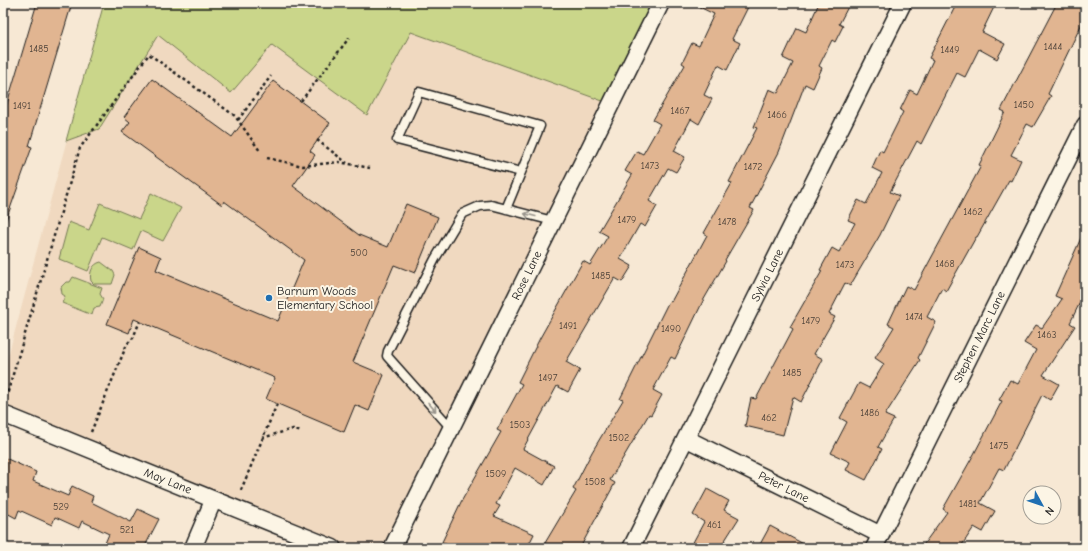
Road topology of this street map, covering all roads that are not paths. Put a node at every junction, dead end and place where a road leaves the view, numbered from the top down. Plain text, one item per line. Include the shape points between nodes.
1 (661, 3) edge
2 (903, 3) edge
3 (1085, 125) edge
4 (521, 172) junction
5 (506, 209) junction
6 (553, 221) junction
7 (4, 407) edge
8 (451, 428) junction
9 (687, 439) junction
10 (213, 501) junction
11 (877, 542) edge
12 (193, 548) edge
13 (333, 548) edge
14 (392, 548) edge
15 (632, 548) edge

1 - 6 street, Rose Lane
2 - 9 street, Sylvia Lane
3 - 11 street, Stephen Marc Lane
4 - 4 lane via 540,126 419,92 397,140
4 - 5 lane
6 -> 5 lane
5 -> 8 lane via 490,205 480,206 462,214 435,259 388,351 387,356
6 - 8 street, Rose Lane
7 - 10 street, May Lane
8 - 14 street, Rose Lane
9 - 11 street, Peter Lane
9 - 15 street, Sylvia Lane
10 - 12 street
10 - 13 street, May Lane

